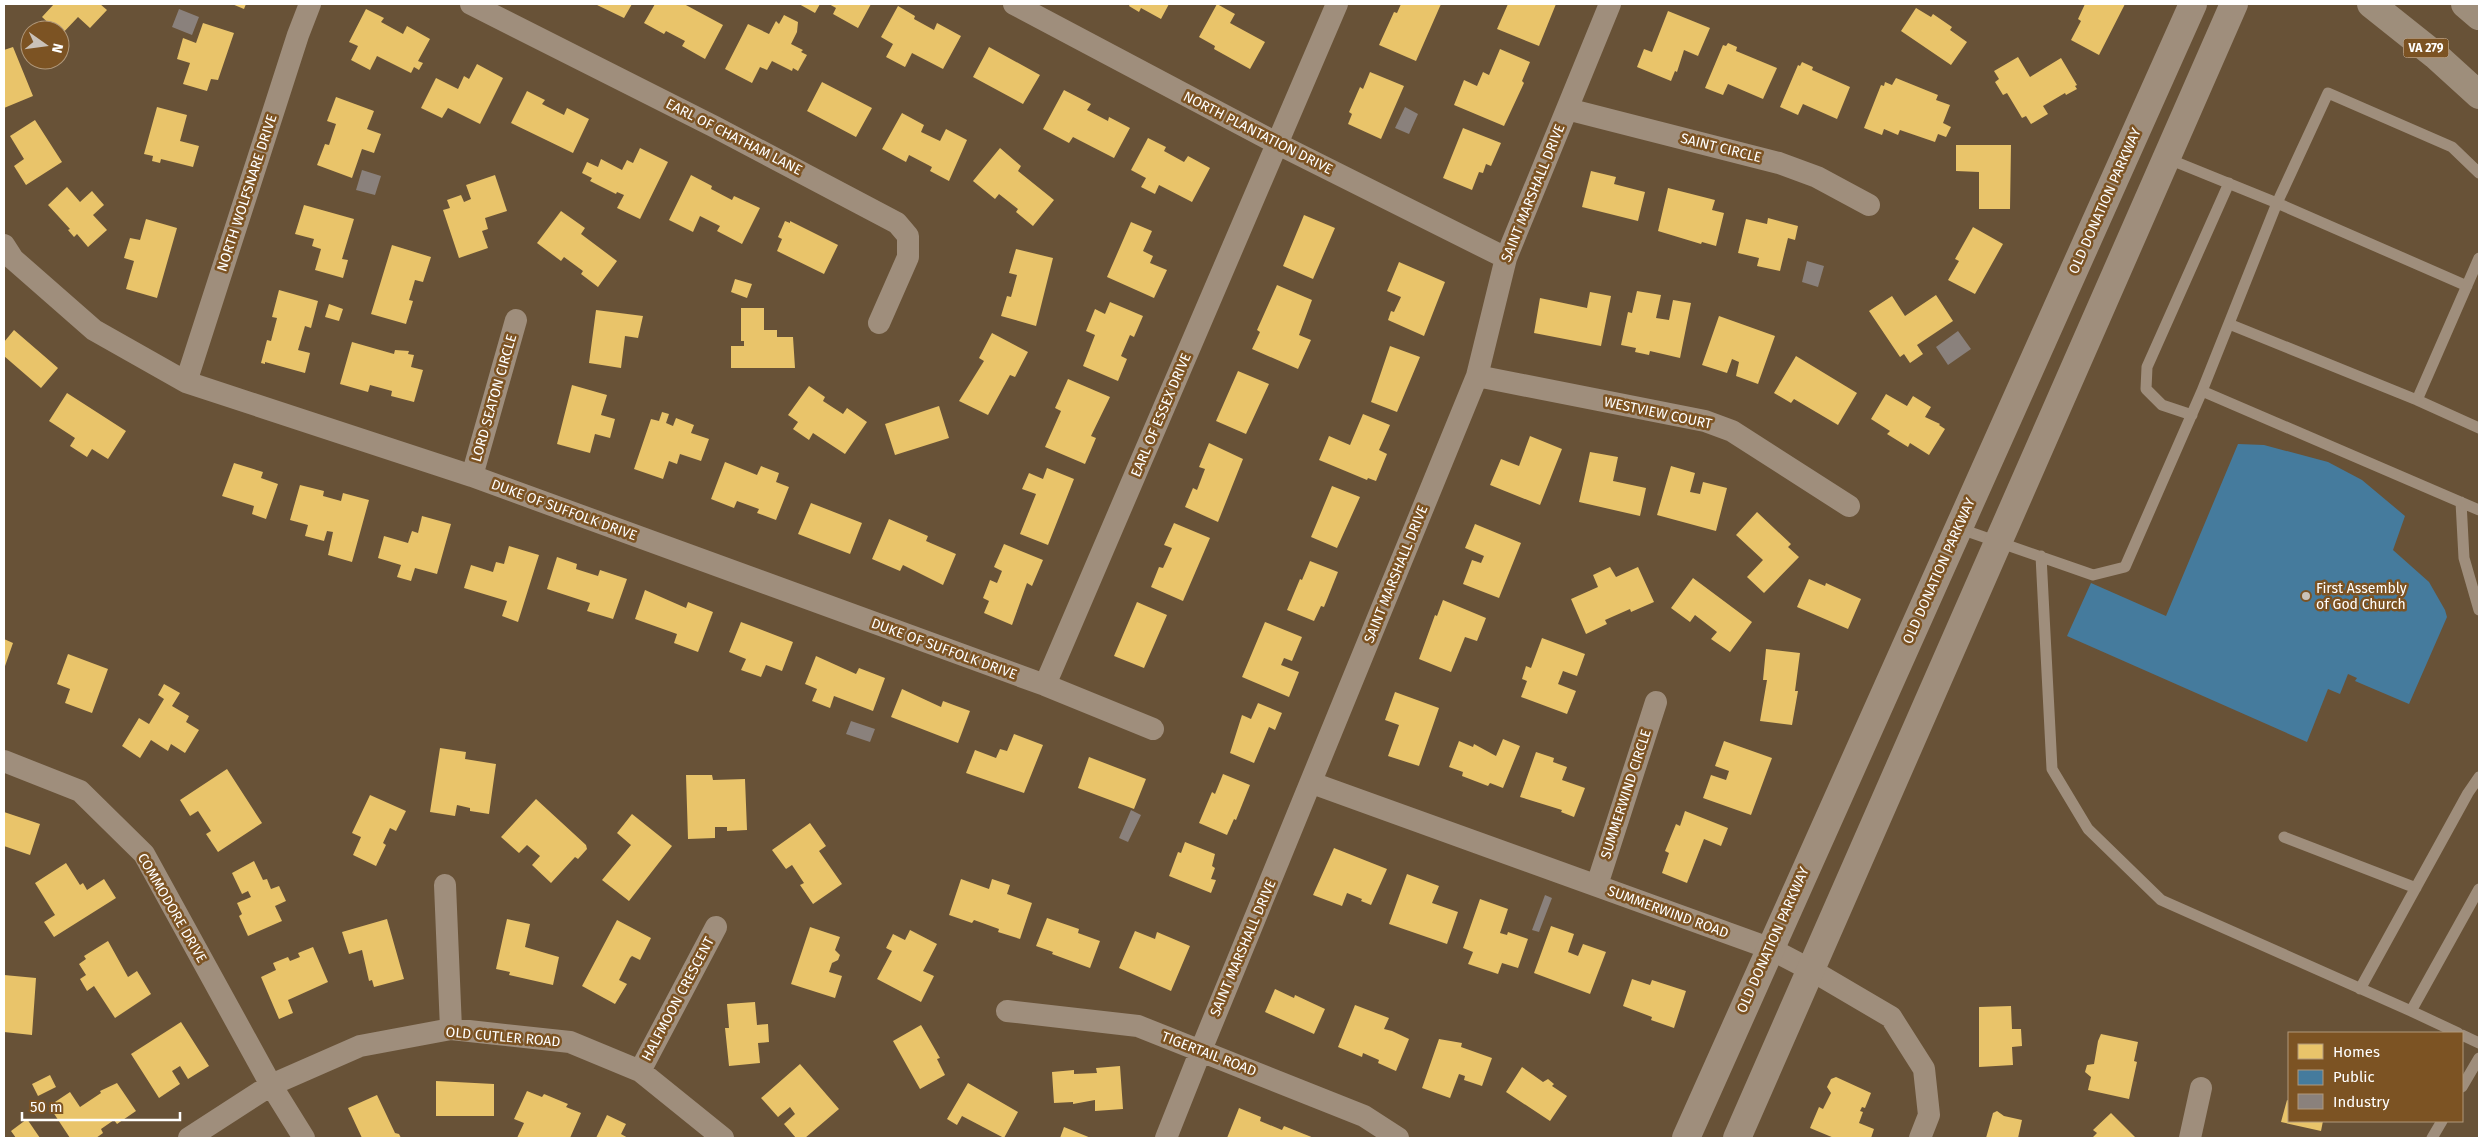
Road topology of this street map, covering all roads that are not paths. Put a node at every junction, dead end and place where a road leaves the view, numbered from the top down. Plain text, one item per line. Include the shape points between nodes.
1 (310, 4) edge
2 (471, 4) edge
3 (1014, 4) edge
4 (1337, 4) edge
5 (1610, 4) edge
6 (2193, 4) edge
7 (2234, 4) edge
8 (2371, 4) edge
9 (2465, 4) edge
10 (2479, 16) edge
11 (2479, 95) edge
12 (1567, 109) junction
13 (1278, 144) junction
14 (2166, 158) junction
15 (2479, 173) edge
16 (2229, 183) junction
17 (2277, 203) junction
18 (1869, 205) dead end
19 (4, 246) edge
20 (1506, 258) junction
21 (2479, 258) edge
22 (2467, 286) junction
23 (516, 320) dead end
24 (879, 323) dead end
25 (2229, 324) junction
26 (1476, 376) junction
27 (186, 382) junction
28 (2202, 391) junction
29 (2417, 400) junction
30 (2192, 415) junction
31 (2479, 428) edge
32 (472, 476) junction
33 (2461, 502) junction
34 (1849, 506) dead end
35 (2479, 510) edge
36 (1958, 528) junction
37 (1998, 540) junction
38 (2042, 556) junction
39 (2479, 610) edge
40 (1045, 685) junction
41 (1656, 702) dead end
42 (1153, 729) dead end
43 (4, 761) edge
44 (2479, 777) edge
45 (1312, 783) junction
46 (2284, 837) dead end
47 (445, 885) dead end
48 (1597, 885) junction
49 (2416, 888) junction
50 (2479, 889) edge
51 (716, 927) dead end
52 (1769, 948) junction
53 (1810, 970) junction
54 (2360, 988) junction
55 (1007, 1011) dead end
56 (2411, 1011) junction
57 (451, 1029) junction
58 (2456, 1032) edge
59 (2463, 1035) edge
60 (2479, 1043) edge
61 (1200, 1050) junction
62 (2479, 1058) edge
63 (640, 1071) junction
64 (2463, 1085) edge
65 (271, 1086) junction
66 (2202, 1088) dead end
67 (2441, 1122) edge
68 (189, 1138) edge
69 (304, 1138) edge
70 (723, 1138) edge
71 (1166, 1138) edge
72 (1398, 1138) edge
73 (1686, 1138) edge
74 (1737, 1138) edge
75 (1920, 1138) edge
76 (2190, 1138) edge
77 (2432, 1138) edge

1 - 27 street, NORTH WOLFSNARE DRIVE
2 - 24 street, EARL OF CHATHAM LANE via 897,223 908,236 908,257
3 - 13 street, NORTH PLANTATION DRIVE
4 - 13 street, EARL OF ESSEX DRIVE
5 - 12 street, SAINT MARSHALL DRIVE
6 - 36 street, OLD DONATION PARKWAY
7 - 14 street
8 - 11 main road, VA 279
9 - 10 main road
12 - 18 street, SAINT CIRCLE via 1779,163 1817,177
12 - 20 street, SAINT MARSHALL DRIVE
13 - 20 street, NORTH PLANTATION DRIVE
13 - 40 street, EARL OF ESSEX DRIVE
14 - 16 lane
14 - 37 street
15 - 17 lane via 2452,147 2328,93
16 - 17 lane
16 - 30 lane via 2147,366 2146,389 2162,405
17 - 22 lane
17 - 25 lane
19 - 27 street, DUKE OF SUFFOLK DRIVE via 13,259 94,330
20 - 26 street, SAINT MARSHALL DRIVE
21 - 22 lane
22 - 29 lane
23 - 32 street, LORD SEATON CIRCLE
25 - 28 lane
25 - 29 lane
26 - 34 street, WESTVIEW COURT via 1705,421 1732,431
26 - 45 street, SAINT MARSHALL DRIVE
27 - 32 street, DUKE OF SUFFOLK DRIVE
28 - 30 lane
28 - 33 lane
29 - 31 lane
30 - 38 lane via 2125,567 2093,575
32 - 40 street, DUKE OF SUFFOLK DRIVE
33 - 35 lane
33 - 39 lane via 2464,558
36 - 37 lane
36 - 52 street, OLD DONATION PARKWAY
37 - 38 lane
37 - 53 street
38 - 54 lane via 2052,769 2088,829 2161,900
40 - 42 street, DUKE OF SUFFOLK DRIVE
41 - 48 street, SUMMERWIND CIRCLE
43 - 65 street, COMMODORE DRIVE via 80,791 144,854
44 - 49 lane
45 - 48 street, SUMMERWIND ROAD
45 - 61 street, SAINT MARSHALL DRIVE
46 - 49 lane
47 - 57 street
48 - 52 street, SUMMERWIND ROAD
49 - 54 lane
50 - 56 lane
51 - 63 street, HALFMOON CRESCENT
52 - 53 street, SUMMERWIND ROAD
52 - 73 street, OLD DONATION PARKWAY
53 - 74 street
53 - 75 street, SUMMERWIND ROAD via 1890,1017 1924,1069 1929,1115
54 - 56 lane
55 - 61 street, TIGERTAIL ROAD via 1138,1026
56 - 58 lane
57 - 63 street, OLD CUTLER ROAD via 570,1042
57 - 65 street, OLD CUTLER ROAD via 360,1046
59 - 60 lane
61 - 71 street, SAINT MARSHALL DRIVE
61 - 72 street, TIGERTAIL ROAD via 1364,1116
62 - 64 lane
63 - 70 street, OLD CUTLER ROAD
65 - 68 street, OLD CUTLER ROAD
65 - 69 street, COMMODORE DRIVE
66 - 76 street
67 - 77 lane

